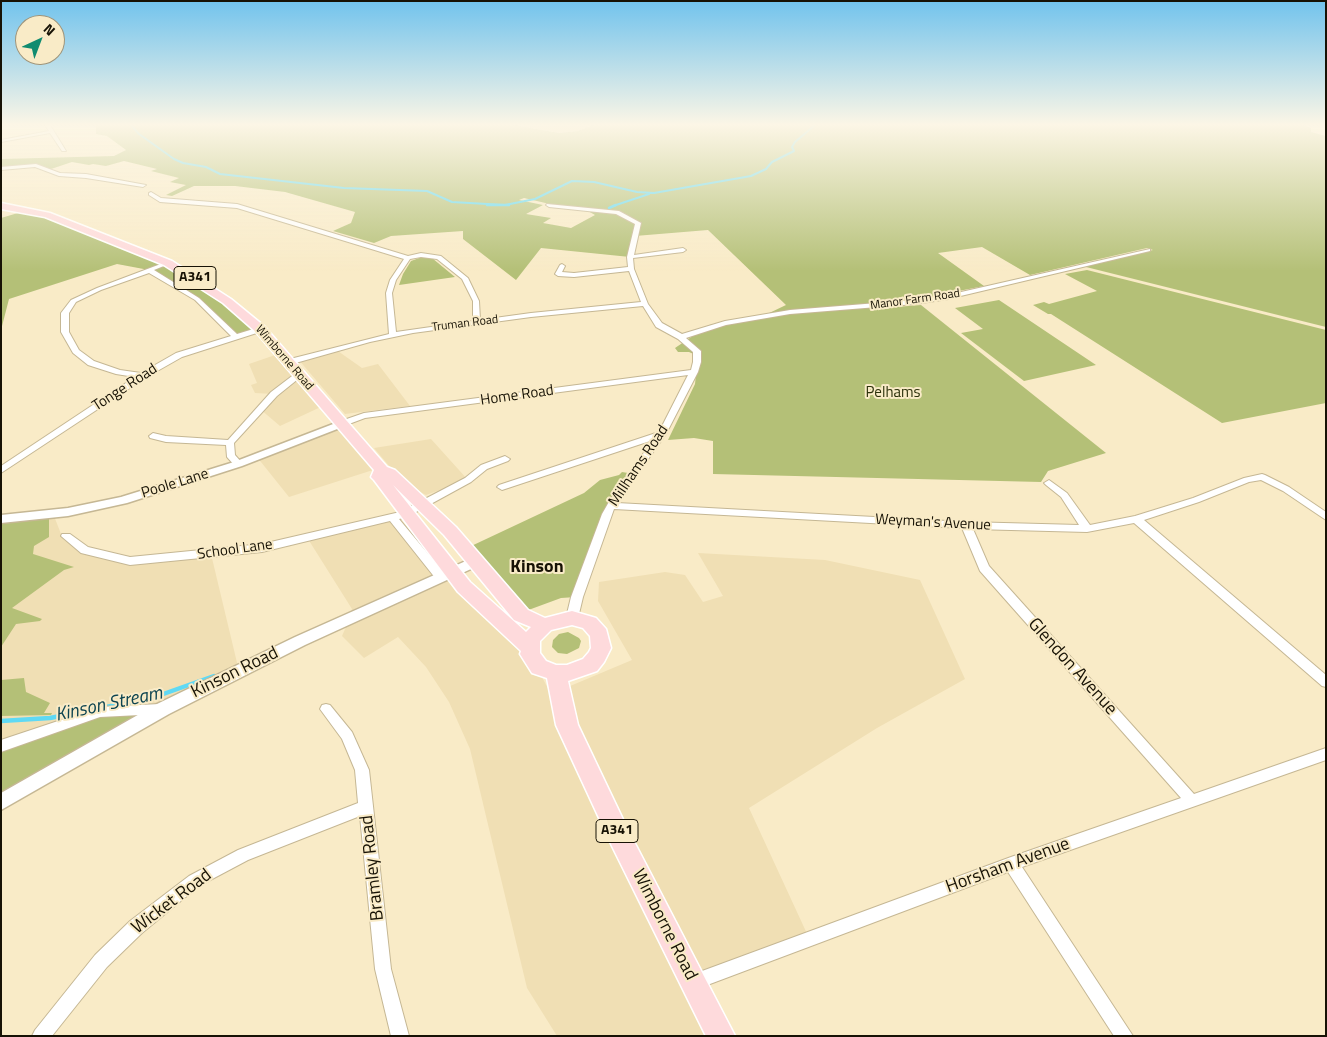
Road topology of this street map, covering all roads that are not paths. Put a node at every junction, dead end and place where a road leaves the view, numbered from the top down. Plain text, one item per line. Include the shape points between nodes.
1 (57, 173) edge
2 (143, 185) dead end
3 (151, 194) dead end
4 (1, 206) edge
5 (549, 206) dead end
6 (684, 250) dead end
7 (1148, 250) dead end
8 (630, 257) junction
9 (408, 258) junction
10 (168, 263) junction
11 (562, 266) dead end
12 (630, 269) junction
13 (149, 270) junction
14 (646, 304) junction
15 (477, 323) junction
16 (260, 329) junction
17 (393, 335) junction
18 (235, 336) junction
19 (681, 337) junction
20 (289, 362) junction
21 (694, 372) junction
22 (299, 374) junction
23 (142, 376) junction
24 (342, 424) junction
25 (662, 434) junction
26 (153, 436) dead end
27 (230, 443) junction
28 (505, 459) dead end
29 (238, 464) junction
30 (1, 470) edge
31 (382, 470) junction
32 (1049, 483) dead end
33 (502, 487) dead end
34 (424, 504) junction
35 (611, 506) junction
36 (400, 516) junction
37 (1326, 517) edge
38 (1, 518) edge
39 (1136, 519) junction
40 (966, 525) junction
41 (1087, 529) junction
42 (66, 536) dead end
43 (477, 561) junction
44 (446, 574) junction
45 (572, 618) junction
46 (544, 625) junction
47 (529, 647) junction
48 (556, 673) junction
49 (1326, 682) edge
50 (163, 709) junction
51 (326, 709) dead end
52 (1, 746) edge
53 (1326, 754) edge
54 (1192, 801) junction
55 (1, 802) edge
56 (367, 806) junction
57 (1011, 864) junction
58 (692, 982) junction
59 (41, 1036) edge
60 (400, 1036) edge
61 (721, 1036) edge
62 (1124, 1036) edge

1 - 2 street
3 - 9 street via 160,200 237,206
4 - 10 main road, Wimborne Road / A341 via 47,215
5 - 8 street, Millhams Road via 617,212 638,224
6 - 8 street
7 - 19 street, Manor Farm Road via 948,296 895,304 790,312 725,323
8 - 12 street, Millhams Road
9 - 15 street via 434,255 457,270 474,295
9 - 17 street via 396,273 389,293
10 - 13 street
10 - 16 main road, Wimborne Road / A341 via 227,301
11 - 12 street via 556,277
12 - 14 street, Millhams Road
13 - 18 street, Wimborne Road via 197,299
13 - 23 street via 73,302 65,313 65,332 76,351 91,363
14 - 15 street, Truman Road
14 - 19 street, Millhams Road via 659,325
15 - 17 street, Truman Road
16 - 18 street, Tonge Road
16 - 20 main road, Wimborne Road / A341
17 - 20 street, Truman Road
18 - 23 street, Tonge Road via 178,355
19 - 21 street, Millhams Road via 697,350 698,362
20 - 22 main road, Wimborne Road / A341
21 - 24 street, Home Road via 364,416
21 - 25 street, Millhams Road
22 - 24 main road, Wimborne Road / A341
22 - 27 street via 274,394
23 - 30 street, Tonge Road
24 - 29 street, Poole Lane
24 - 31 main road, Wimborne Road / A341
25 - 33 street
25 - 35 street, Millhams Road
26 - 27 street
27 - 29 street via 230,455
28 - 34 street, School Lane via 484,467 468,480
29 - 38 street, Poole Lane via 123,500 68,512
31 - 34 main road, Wimborne Road / A341 via 390,473
31 - 36 main road, Wimborne Road / A341 via 379,477
32 - 41 street via 1064,495
34 - 36 street, School Lane
34 - 43 main road, Wimborne Road / A341
35 - 40 street, Weyman's Avenue
35 - 45 street, Millhams Road via 579,589
36 - 42 street, School Lane via 262,548 130,561 85,550
36 - 44 main road, Wimborne Road / A341
37 - 39 street, Weyman's Avenue via 1286,489 1262,477
39 - 41 street, Weyman's Avenue
39 - 49 street
40 - 41 street, Weyman's Avenue
40 - 54 street, Glendon Avenue via 984,568
43 - 44 street, Kinson Road
43 - 46 main road, Wimborne Road / A341 via 521,615
44 - 47 main road, Wimborne Road / A341
44 - 50 street, Kinson Road via 291,645
45 - 46 main road
45 - 48 main road via 595,628 601,641 600,648 597,657 585,668
46 - 47 main road via 531,639
47 - 48 main road via 539,667
48 - 58 main road, Wimborne Road / A341 via 567,725
50 - 52 street via 100,712
50 - 55 street, Kinson Road
51 - 56 street, Bramley Road via 347,736 362,770
53 - 54 street, Horsham Avenue
54 - 57 street, Horsham Avenue
56 - 59 street, Wicket Road via 243,855 194,881 136,927 101,961
56 - 60 street, Bramley Road via 383,968
57 - 58 street, Horsham Avenue
57 - 62 street
58 - 61 main road, Wimborne Road / A341

